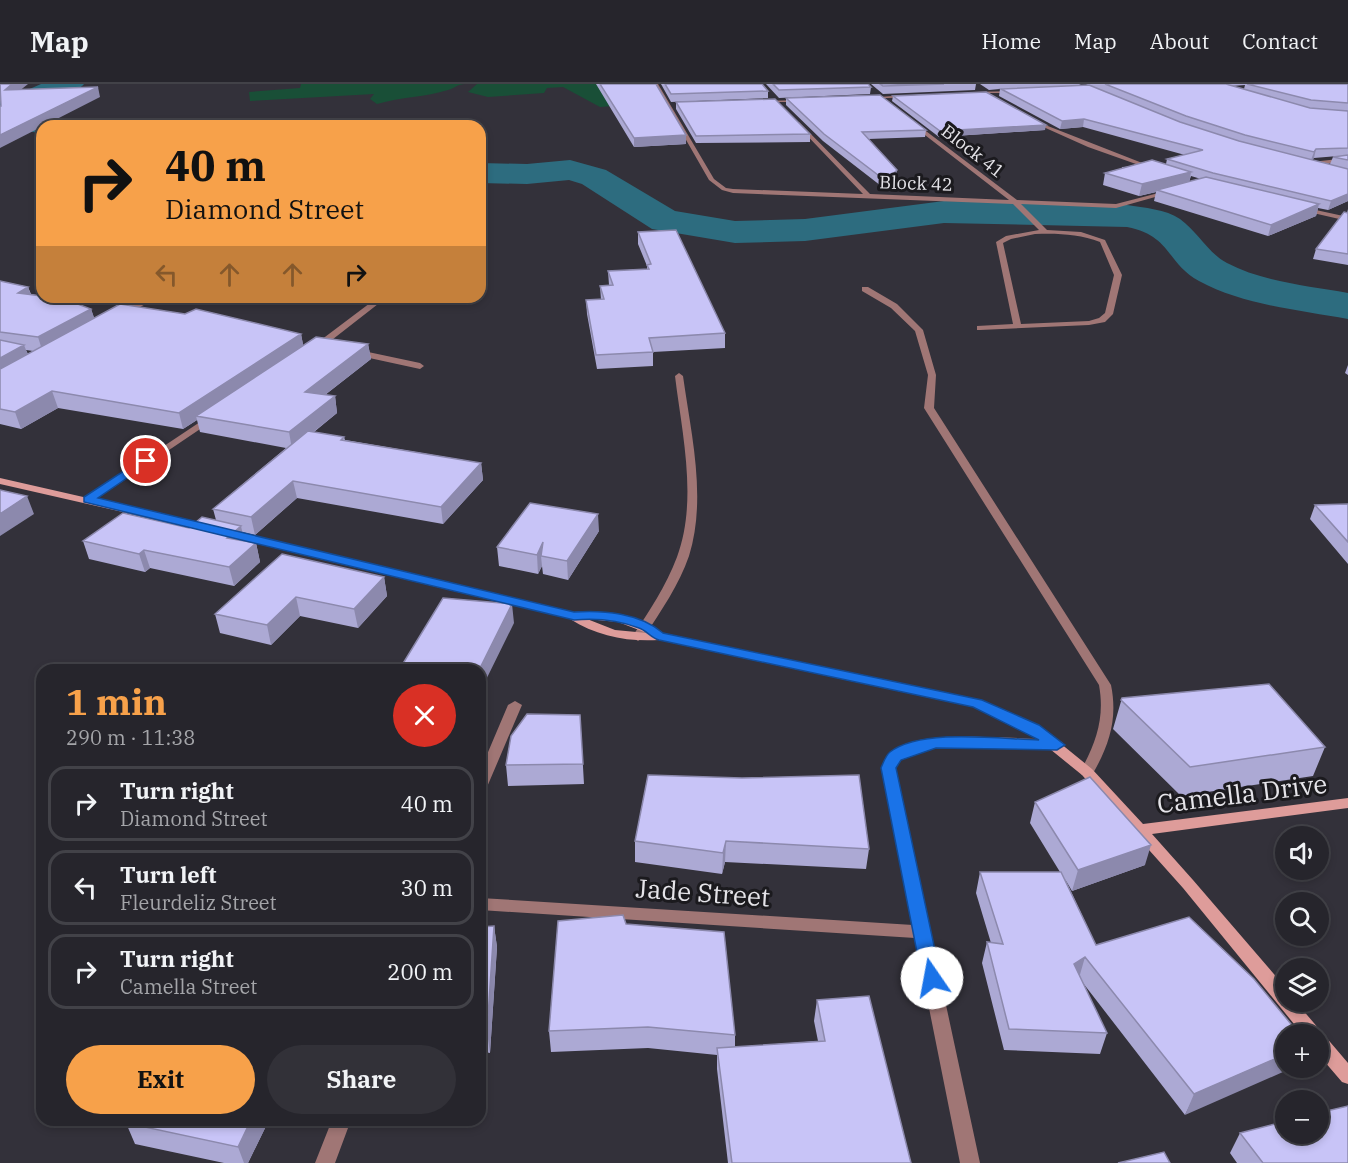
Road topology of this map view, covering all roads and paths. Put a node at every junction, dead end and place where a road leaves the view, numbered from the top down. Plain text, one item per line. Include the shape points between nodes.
1 (656, 84) edge
2 (973, 84) edge
3 (872, 91) edge
4 (1019, 92) edge
5 (984, 93) junction
6 (961, 94) edge
7 (772, 96) edge
8 (915, 96) edge
9 (880, 98) junction
10 (994, 98) edge
11 (857, 99) edge
12 (812, 100) edge
13 (778, 102) junction
14 (756, 103) edge
15 (679, 105) edge
16 (889, 105) edge
17 (668, 106) junction
18 (785, 110) edge
19 (1024, 115) edge
20 (793, 118) edge
21 (906, 118) edge
22 (1348, 160) edge
23 (1158, 170) edge
24 (1329, 170) edge
25 (1173, 192) edge
26 (869, 197) junction
27 (1014, 201) junction
28 (1299, 208) edge
29 (1348, 219) edge
30 (1045, 232) junction
31 (865, 289) dead end
32 (142, 303) edge
33 (375, 303) edge
34 (115, 317) edge
35 (1017, 325) junction
36 (980, 328) dead end
37 (321, 345) junction
38 (311, 346) edge
39 (332, 347) edge
40 (343, 349) edge
41 (420, 366) dead end
42 (679, 376) dead end
43 (224, 409) edge
44 (0, 481) edge
45 (88, 500) junction
46 (574, 616) junction
47 (646, 625) junction
48 (659, 636) junction
49 (638, 638) junction
50 (515, 705) dead end
51 (1057, 745) junction
52 (1087, 772) junction
53 (486, 773) edge
54 (1348, 803) edge
55 (1141, 830) junction
56 (486, 904) edge
57 (922, 932) junction
58 (1275, 989) edge
59 (1294, 1012) edge
60 (1305, 1024) edge
61 (1329, 1054) edge
62 (1348, 1076) edge
63 (340, 1126) edge
64 (325, 1163) edge
65 (970, 1163) edge

1 - 17 street, Block 42
2 - 5 street
3 - 9 street
4 - 5 street
5 - 6 street
5 - 10 street
7 - 13 street
8 - 9 street
9 - 11 street
9 - 16 street
12 - 13 street
13 - 14 street
13 - 18 street
15 - 17 street
17 - 26 street, Block 42 via 712,180 724,189
19 - 23 street via 1090,146
20 - 26 street
21 - 27 street, Block 41
22 - 24 street via 1300,163
25 - 27 street, Block 42 via 1116,206
26 - 27 street, Block 42
27 - 30 street, Block 41
28 - 29 street
30 - 35 street via 999,242
30 - 35 street via 1085,235 1103,241 1118,274 1109,314 1089,322
31 - 52 street via 894,306 919,330 932,375 929,408 1105,685 1105,739
32 - 34 street
33 - 37 street
35 - 36 street
37 - 38 street
37 - 39 street
40 - 41 street
42 - 47 street via 690,477 690,520 684,554
43 - 45 street
44 - 45 street
45 - 46 street
46 - 47 street via 596,614
46 - 49 street via 588,627
47 - 48 street
47 - 49 street
48 - 49 street
48 - 51 street via 977,704 1016,720
50 - 53 street
51 - 52 street
51 - 57 street via 936,743 895,756 888,768
52 - 55 street
54 - 55 street, Camella Drive
55 - 58 street
56 - 57 street, Jade Street
57 - 65 street
59 - 60 street
61 - 62 street
63 - 64 street

